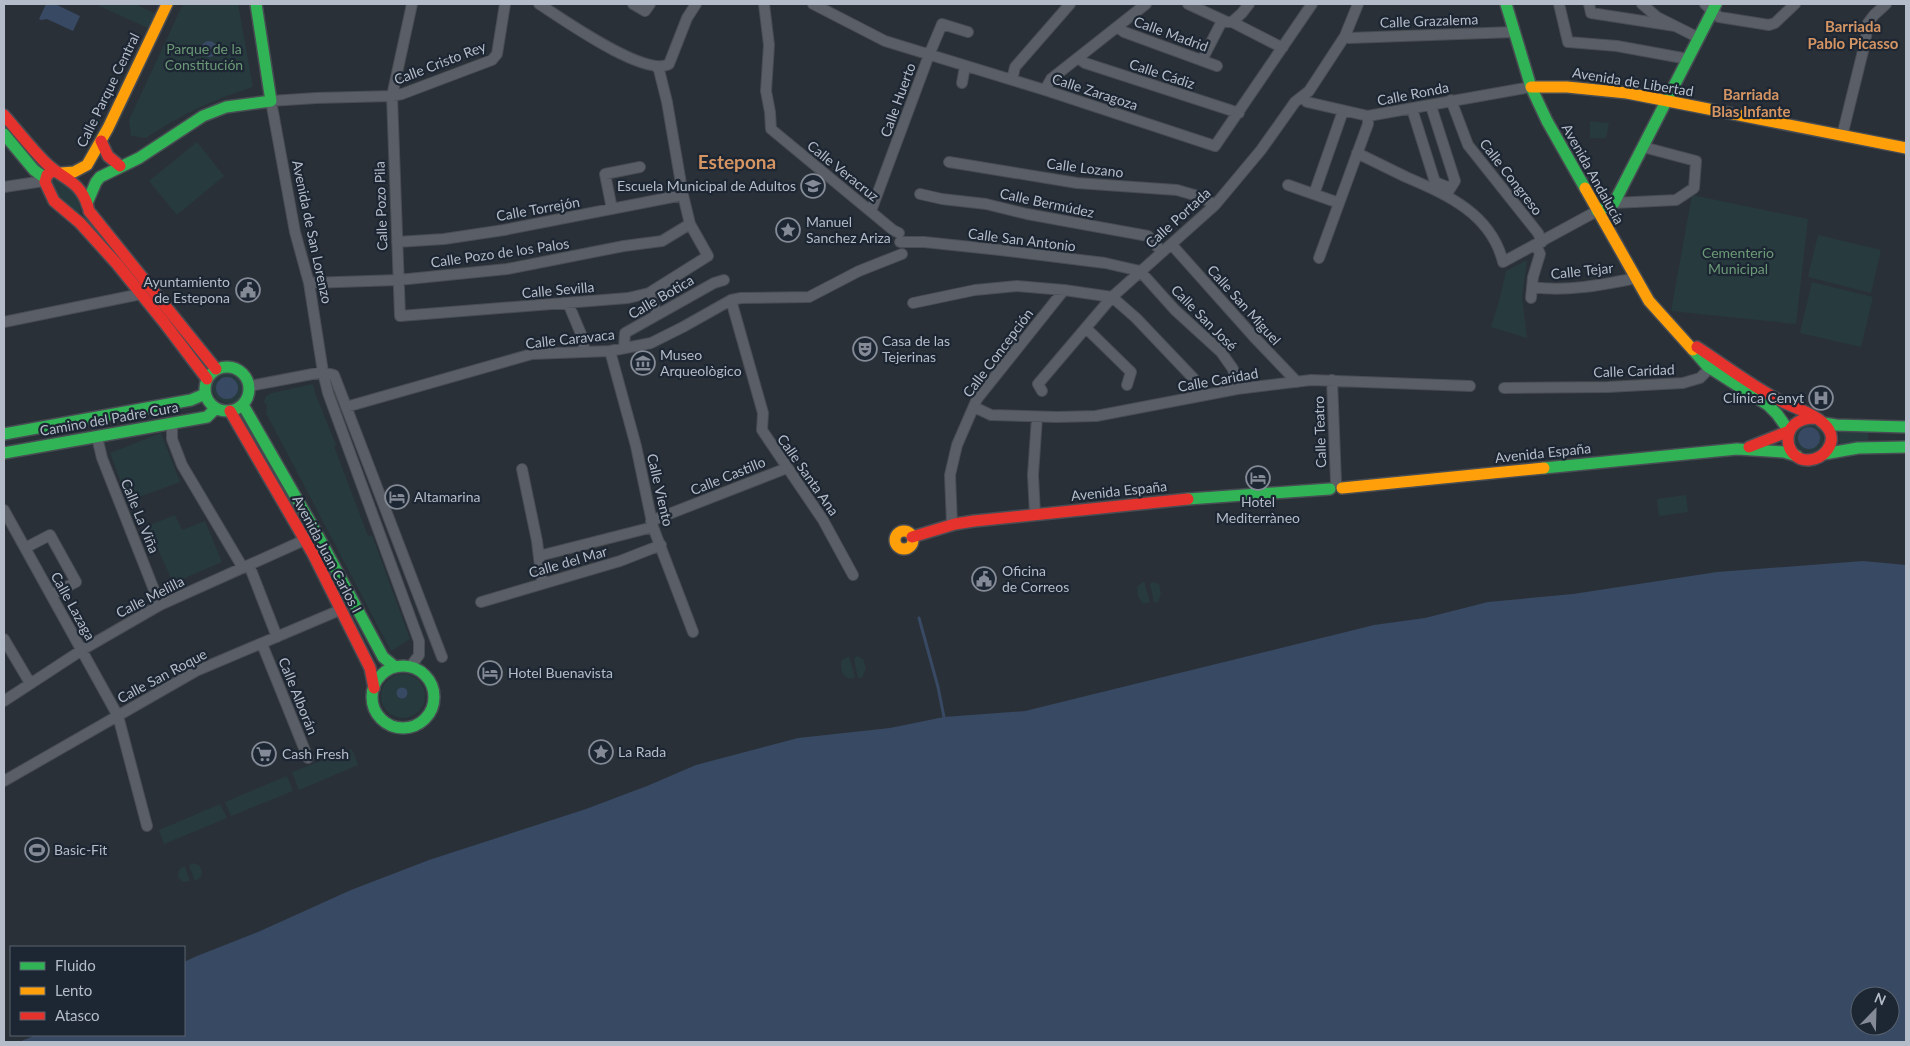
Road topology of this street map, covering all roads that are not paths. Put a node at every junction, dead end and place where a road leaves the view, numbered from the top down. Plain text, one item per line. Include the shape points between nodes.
1 (167, 4) edge
2 (256, 4) edge
3 (412, 4) edge
4 (505, 4) edge
5 (539, 4) edge
6 (633, 4) edge
7 (696, 4) edge
8 (764, 4) edge
9 (813, 4) edge
10 (1070, 4) edge
11 (1146, 4) edge
12 (1188, 4) edge
13 (1249, 4) edge
14 (1312, 4) edge
15 (1358, 4) edge
16 (1506, 4) edge
17 (1559, 4) edge
18 (1589, 4) edge
19 (1642, 4) edge
20 (1785, 4) edge
21 (1795, 4) edge
22 (1886, 4) edge
23 (648, 7) edge
24 (1711, 7) edge
25 (1782, 16) junction
26 (1220, 19) junction
27 (1232, 22) junction
28 (1119, 26) junction
29 (1675, 26) junction
30 (968, 32) dead end
31 (1514, 32) junction
32 (1345, 36) junction
33 (1699, 38) junction
34 (1283, 47) junction
35 (929, 55) junction
36 (1078, 58) junction
37 (1688, 59) junction
38 (1202, 60) junction
39 (656, 66) junction
40 (965, 66) junction
41 (1217, 66) dead end
42 (1012, 80) junction
43 (962, 83) dead end
44 (1531, 87) junction
45 (1046, 90) junction
46 (392, 96) junction
47 (1302, 97) junction
48 (1451, 100) junction
49 (271, 101) junction
50 (1666, 101) junction
51 (1431, 106) junction
52 (1412, 109) junction
53 (1343, 111) junction
54 (1239, 113) junction
55 (4, 115) edge
56 (1368, 116) junction
57 (4, 134) edge
58 (1842, 136) junction
59 (101, 141) junction
60 (1643, 147) junction
61 (1906, 148) edge
62 (1357, 154) junction
63 (949, 162) dead end
64 (120, 166) junction
65 (640, 167) dead end
66 (58, 171) junction
67 (45, 180) junction
68 (1288, 185) dead end
69 (4, 187) edge
70 (1448, 192) junction
71 (920, 194) dead end
72 (1314, 194) junction
73 (683, 195) junction
74 (1339, 203) junction
75 (1614, 203) junction
76 (1216, 206) junction
77 (88, 207) junction
78 (612, 209) junction
79 (871, 211) junction
80 (1597, 211) junction
81 (77, 219) junction
82 (690, 224) junction
83 (900, 237) joint
84 (397, 242) junction
85 (1539, 244) junction
86 (1172, 245) junction
87 (1162, 252) junction
88 (902, 254) dead end
89 (1319, 258) dead end
90 (1140, 271) junction
91 (1636, 278) junction
92 (398, 280) junction
93 (724, 280) dead end
94 (309, 283) junction
95 (1532, 287) junction
96 (1064, 290) junction
97 (648, 293) junction
98 (141, 294) junction
99 (1112, 297) junction
100 (1531, 298) dead end
101 (731, 300) junction
102 (568, 302) junction
103 (913, 303) dead end
104 (658, 314) junction
105 (400, 316) joint
106 (4, 322) edge
107 (1086, 328) junction
108 (1687, 342) junction
109 (624, 347) junction
110 (610, 351) junction
111 (585, 352) junction
112 (216, 369) junction
113 (323, 372) junction
114 (1710, 373) junction
115 (207, 379) junction
116 (1332, 380) junction
117 (1297, 382) junction
118 (1750, 382) junction
119 (1127, 385) dead end
120 (250, 386) junction
121 (1470, 386) dead end
122 (1504, 388) dead end
123 (1238, 389) junction
124 (1042, 391) dead end
125 (205, 394) junction
126 (1198, 396) junction
127 (243, 405) junction
128 (346, 407) junction
129 (974, 407) junction
130 (216, 408) junction
131 (230, 411) junction
132 (1038, 417) junction
133 (1819, 421) junction
134 (172, 423) junction
135 (1906, 427) edge
136 (1789, 431) junction
137 (4, 434) edge
138 (97, 437) junction
139 (1906, 447) edge
140 (1746, 448) junction
141 (4, 453) edge
142 (1824, 454) junction
143 (1797, 456) junction
144 (366, 458) junction
145 (353, 462) junction
146 (787, 468) junction
147 (522, 469) dead end
148 (1336, 486) junction
149 (4, 510) edge
150 (386, 510) junction
151 (372, 514) junction
152 (1035, 514) junction
153 (652, 524) junction
154 (952, 524) junction
155 (317, 534) junction
156 (912, 537) dead end
157 (305, 540) junction
158 (661, 546) junction
159 (25, 548) junction
160 (540, 556) junction
161 (246, 566) junction
162 (853, 574) dead end
163 (542, 583) junction
164 (414, 585) junction
165 (401, 589) junction
166 (51, 596) junction
167 (481, 602) dead end
168 (160, 605) junction
169 (340, 610) junction
170 (410, 612) junction
171 (425, 614) junction
172 (693, 632) dead end
173 (277, 637) junction
174 (4, 639) edge
175 (262, 644) junction
176 (82, 650) junction
177 (442, 657) dead end
178 (395, 667) junction
179 (410, 667) junction
180 (30, 683) junction
181 (374, 688) junction
182 (4, 701) edge
183 (118, 716) junction
184 (308, 758) dead end
185 (4, 780) edge
186 (147, 826) dead end

1 - 59 main road, Calle Parque Central
2 - 49 main road, Avenida de San Lorenzo
3 - 46 street, Calle Pozo Pila
4 - 46 street, Calle Cristo Rey via 497,54 492,60
5 - 39 street via 601,44
6 - 23 street
7 - 39 street via 669,64
8 - 79 street, Calle Veracruz via 769,38 766,91 771,129
9 - 35 street, Calle Zaragoza via 885,41
10 - 42 street via 1015,67
11 - 28 street
12 - 26 street
13 - 27 street
14 - 34 street
15 - 32 street, Calle Portada
16 - 31 main road, Avenida Andalucía
17 - 37 street via 1568,42 1617,46
18 - 29 street via 1591,13
19 - 29 street
20 - 25 street
21 - 25 street
22 - 58 street via 1868,23 1866,43
24 - 25 street via 1719,17 1769,25
24 - 33 main road
26 - 27 street
26 - 38 street via 1221,23
27 - 34 street
28 - 36 street
28 - 38 street, Calle Madrid via 1124,32
29 - 33 street
30 - 35 street, Calle Huerto via 942,24
31 - 32 street, Calle Grazalema
31 - 44 main road, Avenida Andalucía
32 - 47 street, Calle Portada
33 - 37 main road
34 - 54 street
35 - 40 street, Calle Zaragoza
35 - 79 street, Calle Huerto
36 - 45 street via 1051,79
36 - 54 street, Calle Cádiz
37 - 50 main road
38 - 41 street, Calle Madrid
39 - 73 street via 660,70 667,102
40 - 42 street, Calle Zaragoza
40 - 43 street
42 - 45 street, Calle Zaragoza
44 - 48 street, Calle Ronda
44 - 50 main road, Avenida de Libertad via 1585,87
44 - 80 main road, Avenida Andalucía
45 - 54 street, Calle Zaragoza via 1216,146
46 - 49 street, Calle Cristo Rey
46 - 84 street, Calle Pozo Pila
47 - 53 street, Calle Ronda via 1307,102
47 - 76 street, Calle Portada
48 - 51 street, Calle Ronda
48 - 85 street, Calle Congreso via 1468,145 1538,233
49 - 64 main road via 226,106 214,111 139,158
49 - 94 street, Avenida de San Lorenzo via 295,232
50 - 58 main road, Avenida de Libertad
50 - 60 main road
51 - 52 street, Calle Ronda
51 - 70 street via 1454,181
52 - 56 street, Calle Ronda
52 - 70 street via 1435,182
53 - 56 street, Calle Ronda
53 - 72 street
55 - 66 main road via 32,148
56 - 62 street
57 - 67 main road
58 - 61 main road, Avenida de Libertad
59 - 64 main road via 104,153
59 - 66 main road, Calle Parque Central via 87,166 74,172
60 - 75 main road
60 - 75 street via 1696,161 1694,188 1676,200
62 - 70 street
62 - 74 street
63 - 76 street, Calle Lozano via 1077,183 1177,190 1201,196
64 - 77 main road via 96,182
65 - 78 street via 606,174
66 - 67 main road via 48,173
66 - 77 main road via 78,186
67 - 69 street
67 - 81 main road via 46,188 57,205
68 - 72 street
70 - 85 street via 1495,238 1503,262
71 - 87 street, Calle Bermúdez via 1148,236
72 - 74 street
73 - 78 street, Calle Torrejón
73 - 82 street
74 - 89 street
75 - 80 main road
76 - 86 street, Calle Portada
77 - 81 main road via 87,215
77 - 112 main road
78 - 84 street, Calle Torrejón via 444,239
79 - 83 street, Calle Veracruz
80 - 85 street
80 - 91 main road, Avenida Andalucía
81 - 98 main road
82 - 92 street, Calle Pozo de los Palos via 662,241 507,269
82 - 97 street, Calle Sevilla via 708,256
83 - 90 street, Calle San Antonio
84 - 92 street, Calle Pozo Pila
85 - 95 street via 1540,254
86 - 87 street, Calle Portada
86 - 117 street, Calle San Miguel
87 - 90 street, Calle Portada
88 - 101 street via 859,271 809,297
90 - 99 street, Calle Portada
90 - 123 street, Calle San José via 1175,310 1221,352 1234,369
91 - 95 street, Calle Tejar via 1574,288
91 - 108 main road, Avenida Andalucía via 1667,323
92 - 94 street, Calle Pozo de los Palos
92 - 105 street, Calle Pozo Pila
93 - 104 street, Calle Botica
94 - 113 street, Avenida de San Lorenzo
95 - 100 street
96 - 99 street
96 - 103 street via 1017,286 975,290
96 - 129 street, Calle Concepción
97 - 102 street, Calle Sevilla via 628,298
97 - 104 street
98 - 106 street
98 - 115 main road
99 - 107 street, Calle Portada
99 - 126 street via 1196,381
101 - 109 street, Calle Caravaca via 651,343
101 - 146 street, Calle Santa Ana via 763,413 762,430
102 - 105 street, Calle Sevilla
102 - 111 street
104 - 109 street, Calle Botica via 625,333
107 - 119 street via 1132,372
107 - 124 street, Calle Portada via 1038,384
108 - 114 main road, Avenida Andalucía
108 - 118 main road, Avenida Andalucía
109 - 110 street, Calle Caravaca
110 - 111 street, Calle Caravaca
110 - 153 street, Calle Viento via 636,446
111 - 128 street, Calle Caravaca via 532,354
112 - 115 main road
112 - 120 main road via 230,366 237,369
113 - 120 street
113 - 128 street via 334,375
113 - 145 street, Avenida de San Lorenzo
114 - 118 street via 1718,367
114 - 122 street, Calle Caridad via 1683,383
114 - 136 main road, Avenida Andalucía via 1768,405
115 - 125 main road
116 - 117 street, Calle Caridad
116 - 121 street, Calle Caridad
116 - 148 street, Calle Teatro
117 - 123 street, Calle Caridad
118 - 133 main road, Avenida Andalucía
120 - 127 main road
123 - 126 street, Calle Caridad
125 - 130 main road
125 - 137 main road, Camino del Padre Cura via 191,400
126 - 132 street, Calle Caridad via 1096,416
127 - 131 main road
127 - 155 main road, Avenida Juan Carlos I
128 - 144 street
129 - 132 street, Calle Caridad via 992,415
129 - 154 street, Calle Concepción via 957,446 950,475
130 - 131 main road
130 - 134 main road, Camino del Padre Cura via 207,417
131 - 157 main road, Avenida Juan Carlos I
132 - 152 street via 1033,475
133 - 135 main road
133 - 136 main road via 1802,419
133 - 142 main road via 1830,433 1830,444
134 - 138 main road, Camino del Padre Cura
134 - 161 street via 172,440 182,465
136 - 140 main road, Avenida España
136 - 143 main road via 1789,445
138 - 141 main road, Camino del Padre Cura
138 - 168 street, Calle La Viña via 102,458
139 - 142 main road via 1858,448
140 - 143 main road, Avenida España
140 - 148 main road, Avenida España
142 - 143 main road via 1813,460
144 - 145 street
144 - 150 street
145 - 151 street, Avenida de San Lorenzo
146 - 153 street, Calle Castillo
146 - 162 street, Calle Santa Ana via 823,520
147 - 160 street
148 - 152 main road, Avenida España
149 - 159 street, Calle Lazaga
150 - 151 street
150 - 164 street
151 - 165 street, Avenida de San Lorenzo
152 - 154 main road, Avenida España
153 - 158 street, Calle Viento
153 - 160 street, Calle Castillo
154 - 156 main road, Avenida España
155 - 157 street, Calle Melilla
155 - 178 main road, Avenida Juan Carlos I via 383,657
157 - 161 street, Calle Melilla
157 - 169 main road, Avenida Juan Carlos I
158 - 163 street, Calle del Mar
158 - 172 street, Calle Viento
159 - 166 street, Calle Lazaga
159 - 166 street via 50,535 59,550 76,582
160 - 163 street
161 - 168 street, Calle Melilla
161 - 173 street
163 - 167 street, Calle del Mar
164 - 165 street
164 - 171 street
165 - 170 street, Avenida de San Lorenzo
166 - 176 street, Calle Lazaga
168 - 176 street, Calle Melilla
169 - 173 street, Calle San Roque
169 - 181 main road, Avenida Juan Carlos I via 370,668
170 - 171 street
170 - 179 street, Avenida de San Lorenzo via 420,650
171 - 177 street
173 - 175 street, Calle San Roque
174 - 180 street
175 - 183 street, Calle San Roque via 196,671
175 - 184 street, Calle Alborán
176 - 180 street, Calle Melilla
176 - 183 street, Calle Lazaga
178 - 179 main road
178 - 181 main road via 380,677
179 - 181 main road via 429,679 434,694 429,714 418,724 397,727 383,719 374,705
180 - 182 street, Calle Melilla
183 - 185 street, Calle San Roque
183 - 186 street, Calle Lazaga

